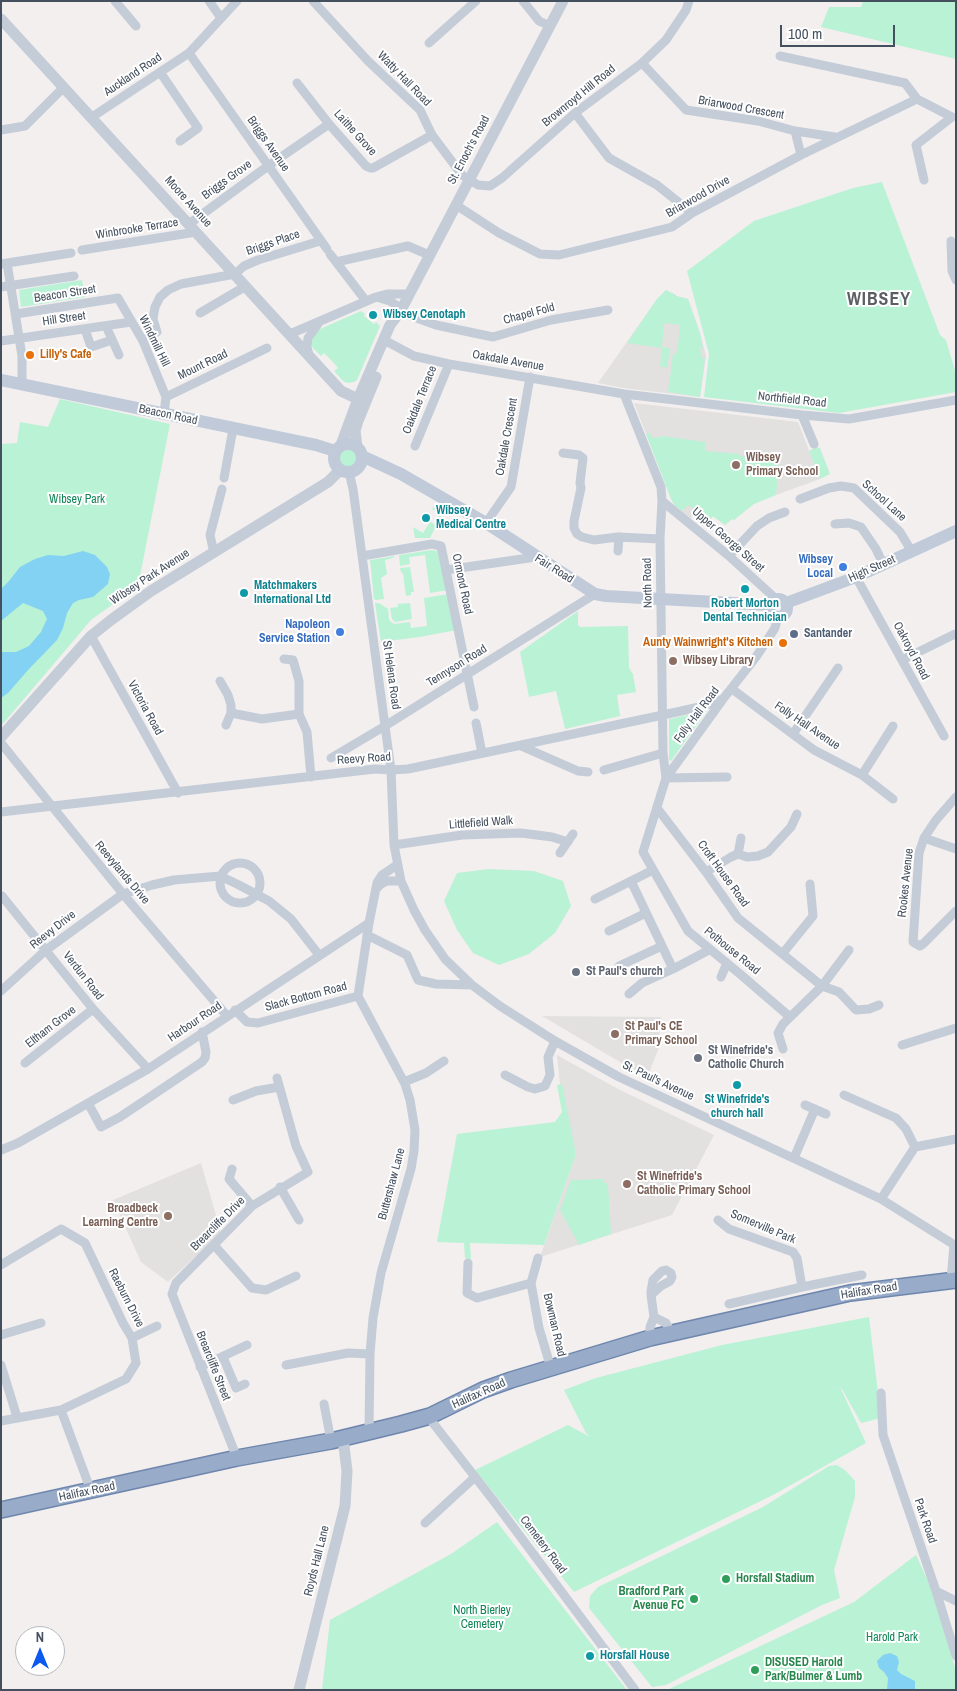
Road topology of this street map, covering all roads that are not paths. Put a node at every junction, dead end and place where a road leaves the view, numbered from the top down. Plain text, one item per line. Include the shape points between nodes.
1 (115, 1) edge
2 (209, 1) edge
3 (236, 1) edge
4 (313, 1) edge
5 (476, 1) edge
6 (523, 1) edge
7 (563, 1) edge
8 (689, 1) edge
9 (221, 18) junction
10 (1, 19) edge
11 (136, 26) dead end
12 (550, 26) junction
13 (429, 43) dead end
14 (189, 53) junction
15 (780, 56) dead end
16 (642, 63) junction
17 (160, 72) junction
18 (297, 83) dead end
19 (64, 87) junction
20 (917, 99) junction
21 (576, 113) junction
22 (92, 117) junction
23 (329, 124) junction
24 (1, 130) edge
25 (795, 131) junction
26 (432, 135) junction
27 (836, 137) junction
28 (180, 141) dead end
29 (800, 156) junction
30 (268, 166) junction
31 (470, 180) junction
32 (924, 180) dead end
33 (456, 205) junction
34 (692, 213) junction
35 (192, 228) junction
36 (320, 241) junction
37 (950, 241) dead end
38 (82, 250) dead end
39 (71, 253) dead end
40 (429, 255) junction
41 (336, 262) junction
42 (4, 263) edge
43 (235, 274) junction
44 (74, 276) dead end
45 (956, 280) edge
46 (11, 286) junction
47 (246, 286) junction
48 (1, 287) edge
49 (409, 294) junction
50 (376, 297) junction
51 (118, 298) joint
52 (366, 301) junction
53 (608, 310) dead end
54 (400, 312) junction
55 (200, 313) dead end
56 (16, 314) junction
57 (321, 321) junction
58 (131, 322) junction
59 (106, 326) junction
60 (85, 329) junction
61 (290, 334) junction
62 (19, 338) junction
63 (112, 340) junction
64 (1, 341) edge
65 (142, 341) junction
66 (387, 342) junction
67 (267, 348) dead end
68 (119, 355) dead end
69 (309, 355) junction
70 (449, 364) junction
71 (530, 377) junction
72 (1, 380) edge
73 (22, 383) junction
74 (624, 394) junction
75 (166, 396) junction
76 (358, 400) junction
77 (956, 400) edge
78 (164, 414) junction
79 (802, 415) junction
80 (233, 428) junction
81 (814, 444) dead end
82 (415, 446) dead end
83 (338, 448) junction
84 (360, 451) junction
85 (562, 452) dead end
86 (344, 471) junction
87 (224, 478) dead end
88 (222, 489) dead end
89 (800, 499) dead end
90 (662, 501) junction
91 (785, 512) dead end
92 (486, 523) junction
93 (835, 524) dead end
94 (956, 531) edge
95 (619, 537) junction
96 (660, 539) junction
97 (618, 551) dead end
98 (214, 552) junction
99 (912, 552) junction
100 (362, 556) junction
101 (729, 556) junction
102 (536, 557) junction
103 (883, 564) junction
104 (446, 570) junction
105 (856, 577) junction
106 (595, 594) junction
107 (661, 599) junction
108 (777, 602) junction
109 (778, 616) joint
110 (956, 635) edge
111 (91, 636) junction
112 (284, 658) dead end
113 (902, 660) junction
114 (838, 668) dead end
115 (468, 674) junction
116 (220, 681) dead end
117 (732, 689) junction
118 (723, 699) junction
119 (474, 706) dead end
120 (230, 713) junction
121 (299, 714) junction
122 (663, 715) junction
123 (476, 723) dead end
124 (226, 725) dead end
125 (385, 726) junction
126 (893, 726) dead end
127 (793, 734) junction
128 (944, 736) dead end
129 (1, 737) edge
130 (1, 744) edge
131 (521, 746) junction
132 (482, 753) junction
133 (663, 753) junction
134 (331, 758) dead end
135 (391, 770) junction
136 (604, 770) dead end
137 (588, 772) dead end
138 (862, 775) junction
139 (311, 776) junction
140 (727, 777) dead end
141 (666, 778) junction
142 (178, 793) junction
143 (956, 797) edge
144 (893, 799) dead end
145 (52, 807) junction
146 (657, 808) junction
147 (1, 812) edge
148 (797, 814) dead end
149 (573, 834) dead end
150 (741, 838) dead end
151 (924, 838) junction
152 (568, 842) junction
153 (394, 845) junction
154 (956, 849) edge
155 (560, 853) dead end
156 (738, 854) junction
157 (398, 865) junction
158 (653, 870) junction
159 (706, 872) junction
160 (220, 876) junction
161 (400, 881) junction
162 (631, 881) junction
163 (810, 884) dead end
164 (375, 891) junction
165 (123, 894) junction
166 (257, 895) junction
167 (2, 896) edge
168 (595, 899) dead end
169 (956, 911) edge
170 (646, 913) junction
171 (369, 923) junction
172 (609, 931) dead end
173 (367, 935) junction
174 (662, 946) junction
175 (46, 950) junction
176 (709, 950) junction
177 (849, 950) dead end
178 (782, 954) junction
179 (319, 955) junction
180 (727, 963) junction
181 (619, 966) dead end
182 (673, 969) junction
183 (721, 977) dead end
184 (472, 985) junction
185 (822, 986) junction
186 (1, 991) edge
187 (629, 994) dead end
188 (358, 996) junction
189 (878, 1005) dead end
190 (93, 1009) junction
191 (231, 1013) junction
192 (790, 1017) junction
193 (956, 1028) edge
194 (202, 1032) junction
195 (556, 1040) junction
196 (902, 1045) dead end
197 (783, 1049) dead end
198 (444, 1061) dead end
199 (25, 1063) dead end
200 (148, 1068) junction
201 (505, 1075) dead end
202 (404, 1082) junction
203 (844, 1095) dead end
204 (233, 1100) dead end
205 (88, 1103) junction
206 (805, 1105) dead end
207 (815, 1109) junction
208 (826, 1114) dead end
209 (956, 1139) edge
210 (915, 1147) junction
211 (1, 1150) edge
212 (794, 1158) junction
213 (232, 1169) dead end
214 (280, 1188) junction
215 (880, 1199) junction
216 (252, 1206) junction
217 (300, 1220) dead end
218 (718, 1220) dead end
219 (214, 1245) junction
220 (955, 1246) edge
221 (538, 1258) dead end
222 (468, 1263) dead end
223 (1, 1265) edge
224 (862, 1275) dead end
225 (296, 1276) dead end
226 (953, 1280) edge
227 (176, 1283) joint
228 (531, 1283) junction
229 (802, 1287) junction
230 (775, 1293) junction
231 (651, 1295) dead end
232 (729, 1304) dead end
233 (778, 1309) junction
234 (654, 1316) junction
235 (41, 1323) dead end
236 (157, 1326) dead end
237 (671, 1333) junction
238 (1, 1335) edge
239 (132, 1338) junction
240 (650, 1338) junction
241 (247, 1345) dead end
242 (370, 1354) junction
243 (222, 1358) junction
244 (1, 1365) edge
245 (286, 1365) dead end
246 (200, 1367) junction
247 (551, 1368) junction
248 (245, 1384) dead end
249 (881, 1393) dead end
250 (324, 1404) dead end
251 (61, 1410) junction
252 (430, 1416) junction
253 (17, 1418) junction
254 (1, 1421) edge
255 (369, 1432) junction
256 (337, 1439) junction
257 (237, 1458) junction
258 (475, 1477) junction
259 (92, 1491) junction
260 (1, 1510) edge
261 (425, 1523) dead end
262 (936, 1591) junction
263 (956, 1601) edge
264 (956, 1656) edge
265 (299, 1690) edge
266 (635, 1690) edge

1 - 11 street
2 - 9 street
3 - 9 street, Auckland Road
4 - 26 street, Watty Hall Road via 368,61 420,110
5 - 13 street
6 - 12 street via 539,21
7 - 12 street, St. Enoch's Road
8 - 16 street, Brownroyd Hill Road via 666,40
9 - 14 street, Auckland Road
10 - 19 street, Moore Avenue
12 - 31 street, St. Enoch's Road
14 - 17 street, Auckland Road
14 - 30 street, Briggs Avenue
15 - 20 street via 905,83
16 - 21 street, Brownroyd Hill Road
16 - 25 street, Briarwood Crescent via 686,110
17 - 22 street, Auckland Road
17 - 28 street via 198,128
18 - 23 street, Laithe Grove
19 - 22 street, Moore Avenue
19 - 24 street via 25,126
20 - 27 street, Briarwood Drive
20 - 32 street via 952,117 916,145
21 - 31 street, Brownroyd Hill Road via 490,186
21 - 34 street via 609,158 657,185
22 - 35 street, Moore Avenue
23 - 26 street, Laithe Grove via 370,168
23 - 30 street, Briggs Grove
25 - 27 street, Briarwood Crescent
25 - 29 street, Briarwood Crescent
26 - 31 street, Watty Hall Road via 462,175
27 - 29 street, Briarwood Drive
29 - 34 street, Briarwood Drive
30 - 35 street, Briggs Grove
30 - 36 street, Briggs Avenue
31 - 33 street, St. Enoch's Road
33 - 34 street, Briarwood Drive via 499,233 540,254 559,255 671,228
33 - 40 street, St. Enoch's Road
35 - 38 street, Winbrooke Terrace
35 - 43 street, Moore Avenue
36 - 41 street, Briggs Avenue
36 - 43 street, Briggs Place via 258,260
37 - 45 street via 952,271
39 - 42 street
40 - 41 street via 408,246
40 - 49 street, St. Enoch's Road
41 - 52 street, Briggs Avenue
42 - 46 street
43 - 47 street, Moore Avenue
43 - 65 street via 180,284 168,290 155,307 153,319 157,332
44 - 46 street
46 - 48 street
46 - 56 street
47 - 55 street
47 - 61 street, Moore Avenue
49 - 50 street
49 - 54 street, St. Enoch's Road
50 - 52 street
50 - 54 street via 390,301
51 - 56 street, Beacon Street
51 - 58 street, Windmill Hill
52 - 57 street
53 - 54 street, Chapel Fold via 551,320 493,337 436,325
54 - 66 street, St. Enoch's Road via 396,328
56 - 62 street
57 - 61 street
57 - 69 street via 308,338
58 - 59 street, Hill Street
58 - 65 street, Windmill Hill
59 - 60 street, Hill Street
59 - 63 street
60 - 62 street, Hill Street
60 - 63 street via 91,347
61 - 69 street, Moore Avenue
62 - 64 street, Hill Street
62 - 73 street
63 - 68 street
65 - 75 street, Windmill Hill
66 - 70 street, Oakdale Avenue via 414,356
66 - 76 street, St. Enoch's Road
66 - 84 street, St. Enoch's Road via 358,421 356,431
67 - 75 street, Mount Road
69 - 76 street, Moore Avenue via 341,391
70 - 71 street, Oakdale Avenue
70 - 82 street, Oakdale Terrace
71 - 74 street, Oakdale Avenue
71 - 92 street, Oakdale Crescent via 511,487
72 - 73 main road, Beacon Road
73 - 78 main road, Beacon Road
74 - 79 street, Northfield Road
74 - 90 street, North Road
75 - 78 street
76 - 83 street, St. Enoch's Road
77 - 79 street, Northfield Road via 849,419
78 - 80 main road, Beacon Road
79 - 81 street
80 - 83 main road, Beacon Road
80 - 87 street
83 - 84 main road via 350,444
83 - 86 main road via 334,462
84 - 86 main road via 360,466 356,470
84 - 92 main road, Fair Road
85 - 95 street via 583,458 574,521 577,534 594,540
86 - 98 street, Wibsey Park Avenue
86 - 100 street, St Helena Road
88 - 98 street via 210,535
89 - 99 street, School Lane via 829,488 854,488 900,532
90 - 96 street, North Road
90 - 101 street, Upper George Street
91 - 101 street via 757,526
92 - 102 main road, Fair Road
93 - 103 street via 849,523 860,527
94 - 99 main road, High Street
95 - 96 street
95 - 97 street
96 - 107 street, North Road
98 - 111 street, Wibsey Park Avenue via 151,591
99 - 103 main road, High Street
100 - 104 street, Ormond Road via 432,544 441,546
100 - 125 street, St Helena Road
101 - 108 street, Upper George Street
102 - 104 street
102 - 106 main road, Fair Road
103 - 105 main road, High Street
104 - 115 street, Ormond Road
105 - 108 main road, High Street
105 - 113 street, Oakroyd Road
106 - 107 main road, Fair Road
106 - 115 street, Tennyson Road
107 - 108 main road, Fair Road
107 - 122 street, North Road
108 - 109 main road via 772,613
109 - 117 street, Folly Hall Road via 771,635
110 - 113 street
111 - 129 street, Wibsey Park Avenue
111 - 142 street, Victoria Road
112 - 121 street via 293,660 299,681
113 - 128 street, Oakroyd Road
114 - 127 street
115 - 119 street, Ormond Road
115 - 125 street, Tennyson Road
116 - 120 street via 228,695
117 - 118 street, Folly Hall Road
117 - 127 street, Folly Hall Avenue
118 - 122 street, Reevy Road
118 - 141 street, Folly Hall Road
120 - 121 street via 262,719
120 - 124 street
121 - 139 street via 307,732
122 - 131 street, Reevy Road
122 - 133 street, North Road
123 - 132 street
125 - 134 street, Tennyson Road
125 - 135 street, St Helena Road
126 - 138 street
127 - 138 street, Folly Hall Avenue via 814,750
130 - 145 street, Reevylands Drive
131 - 132 street, Reevy Road
131 - 137 street via 578,771
132 - 135 street, Reevy Road
133 - 136 street
133 - 141 street, North Road
135 - 139 street, Reevy Road
135 - 153 street, St Helena Road
138 - 144 street, Folly Hall Avenue
139 - 142 street, Reevy Road
140 - 141 street
141 - 146 street, Folly Hall Road
142 - 145 street, Reevy Road
143 - 151 street, Rookes Avenue
145 - 147 street, Reevy Road
145 - 165 street, Reevylands Drive
146 - 158 street, Folly Hall Road via 643,852
146 - 159 street, Croft House Road
148 - 156 street via 791,827 768,852 747,857
149 - 152 street
150 - 156 street
151 - 154 street
151 - 169 street, Rookes Avenue via 919,853 913,942 920,946 923,944
152 - 153 street, Littlefield Walk via 521,833 462,835
152 - 155 street
153 - 157 street, St Helena Road
156 - 159 street
157 - 161 street, St Helena Road
157 - 164 street via 382,875
158 - 162 street
158 - 176 street, Pothouse Road via 688,931
159 - 178 street, Croft House Road via 738,918
160 - 165 street, Reevy Drive via 174,880
160 - 166 street
160 - 166 street via 220,889 228,900 246,903
160 - 166 street via 229,866 249,865 261,882
161 - 164 street via 388,881
161 - 184 street, St. Paul's Avenue via 425,930 445,959
162 - 168 street
162 - 170 street
163 - 178 street via 813,916
164 - 171 street
165 - 175 street, Reevy Drive
165 - 191 street, Reevylands Drive
166 - 179 street via 291,919
167 - 175 street, Verdun Road
170 - 172 street
170 - 174 street
171 - 173 street
171 - 179 street, Harbour Road
173 - 184 street via 407,955 418,980
173 - 188 street
174 - 181 street
174 - 182 street
175 - 186 street, Reevy Drive
175 - 190 street, Verdun Road
176 - 180 street, Pothouse Road
176 - 182 street
177 - 185 street
178 - 185 street, Croft House Road
179 - 191 street, Harbour Road
180 - 183 street
180 - 192 street, Pothouse Road
182 - 187 street via 642,983
184 - 195 street, St. Paul's Avenue
185 - 189 street, Croft House Road via 839,992 856,1010
185 - 192 street
188 - 191 street, Slack Bottom Road via 258,1023 247,1022
188 - 202 street, Buttershaw Lane
190 - 199 street, Eltham Grove
190 - 200 street, Verdun Road
191 - 194 street, Harbour Road
192 - 197 street via 778,1033
193 - 196 street
194 - 200 street, Harbour Road
194 - 205 street via 206,1058 120,1117 101,1127
195 - 201 street via 548,1057 550,1076 544,1086 535,1089
195 - 212 street, St. Paul's Avenue via 620,1077
198 - 202 street
200 - 205 street, Harbour Road
202 - 242 street, Buttershaw Lane via 415,1120 414,1151 381,1273
203 - 210 street via 896,1118
204 - 214 street, Brearcliffe Drive via 278,1083 296,1146 308,1172
205 - 211 street, Harbour Road
206 - 207 street
207 - 208 street
207 - 212 street
209 - 210 street
210 - 215 street
212 - 215 street, St. Paul's Avenue
213 - 216 street via 229,1179
214 - 216 street, Brearcliffe Drive
214 - 217 street
215 - 220 street, St. Paul's Avenue
216 - 219 street, Brearcliffe Drive
218 - 229 street, Somerville Park via 729,1229 793,1252
219 - 225 street via 252,1288 266,1290
219 - 227 street, Brearcliffe Drive
220 - 226 street, St. Paul's Avenue
221 - 228 street, Bowman Road
222 - 228 street via 466,1292 477,1298
223 - 239 street, Raeburn Drive via 61,1228 85,1243
224 - 229 street
226 - 233 highway, Halifax Road via 850,1293
227 - 246 street, Brearcliffe Street via 172,1294
228 - 247 street, Bowman Road via 539,1328
229 - 230 street
230 - 232 street
230 - 233 street
231 - 234 street
233 - 237 highway, Halifax Road
234 - 237 street via 666,1323
234 - 240 street
235 - 238 street
236 - 239 street
237 - 240 highway, Halifax Road
239 - 251 street, Raeburn Drive via 136,1363 126,1379
240 - 247 highway, Halifax Road
241 - 243 street
242 - 245 street via 348,1353
242 - 255 street, Buttershaw Lane
243 - 246 street
243 - 248 street via 236,1388
244 - 253 street
246 - 257 street, Brearcliffe Street
247 - 252 highway, Halifax Road via 483,1390
249 - 262 street, Park Road via 883,1436
250 - 256 street
251 - 253 street, Raeburn Drive
251 - 259 street
252 - 255 highway, Halifax Road
252 - 258 street, Cemetery Road
253 - 254 street, Raeburn Drive
255 - 256 highway, Halifax Road
256 - 257 highway, Halifax Road
256 - 265 street, Royds Hall Lane via 347,1471 345,1506
257 - 259 highway, Halifax Road
258 - 261 street
258 - 266 street, Cemetery Road
259 - 260 highway, Halifax Road
262 - 263 street
262 - 264 street, Park Road

